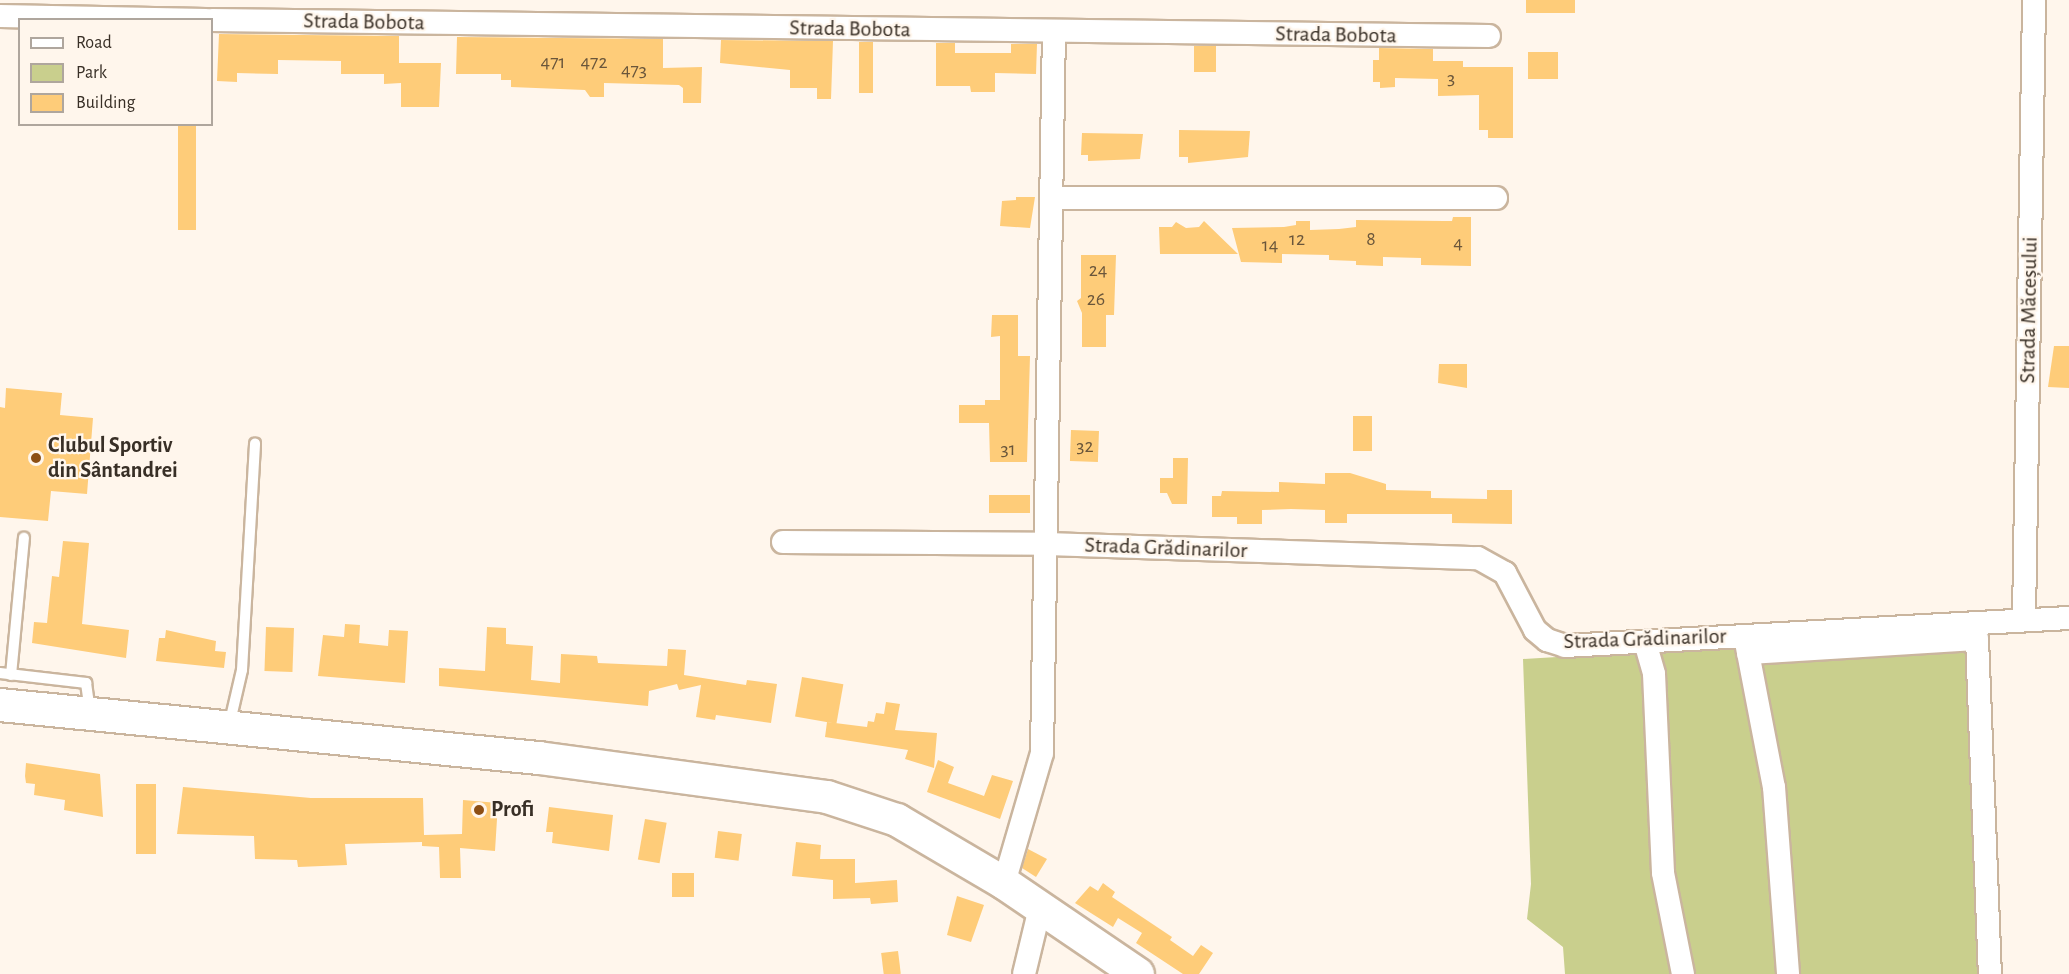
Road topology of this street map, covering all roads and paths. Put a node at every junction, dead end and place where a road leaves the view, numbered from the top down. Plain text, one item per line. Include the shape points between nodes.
1 (2034, 0) edge
2 (0, 16) edge
3 (104, 18) edge
4 (213, 20) edge
5 (1054, 32) junction
6 (1489, 36) dead end
7 (1052, 198) junction
8 (1496, 198) dead end
9 (255, 443) dead end
10 (24, 538) dead end
11 (783, 542) dead end
12 (1047, 544) junction
13 (2069, 618) edge
14 (2024, 619) junction
15 (1646, 642) junction
16 (1746, 644) junction
17 (5, 674) edge
18 (0, 705) edge
19 (90, 714) junction
20 (229, 729) junction
21 (1004, 883) junction
22 (1040, 908) junction
23 (1024, 974) edge
24 (1138, 974) edge
25 (1683, 974) edge
26 (1788, 974) edge
27 (1990, 974) edge

1 - 14 street, Strada Măceșului
2 - 3 street
4 - 5 street, Strada Bobota
5 - 6 street, Strada Bobota
5 - 7 street
7 - 8 street
7 - 12 street
9 - 20 lane via 242,670
10 - 17 lane
11 - 12 street, Strada Grădinarilor
12 - 15 street, Strada Grădinarilor via 1478,558 1505,573 1535,630 1547,640 1565,646
12 - 21 street via 1042,753
13 - 14 street, Strada Grădinarilor
14 - 16 street, Strada Grădinarilor
15 - 16 street, Strada Grădinarilor
15 - 25 street via 1654,674 1663,873
16 - 26 street via 1774,787
16 - 27 street via 1977,639
17 - 19 lane via 86,683
18 - 19 main road
19 - 20 main road
20 - 21 main road via 539,758 827,797 897,820
21 - 22 main road
22 - 23 street
22 - 24 main road

